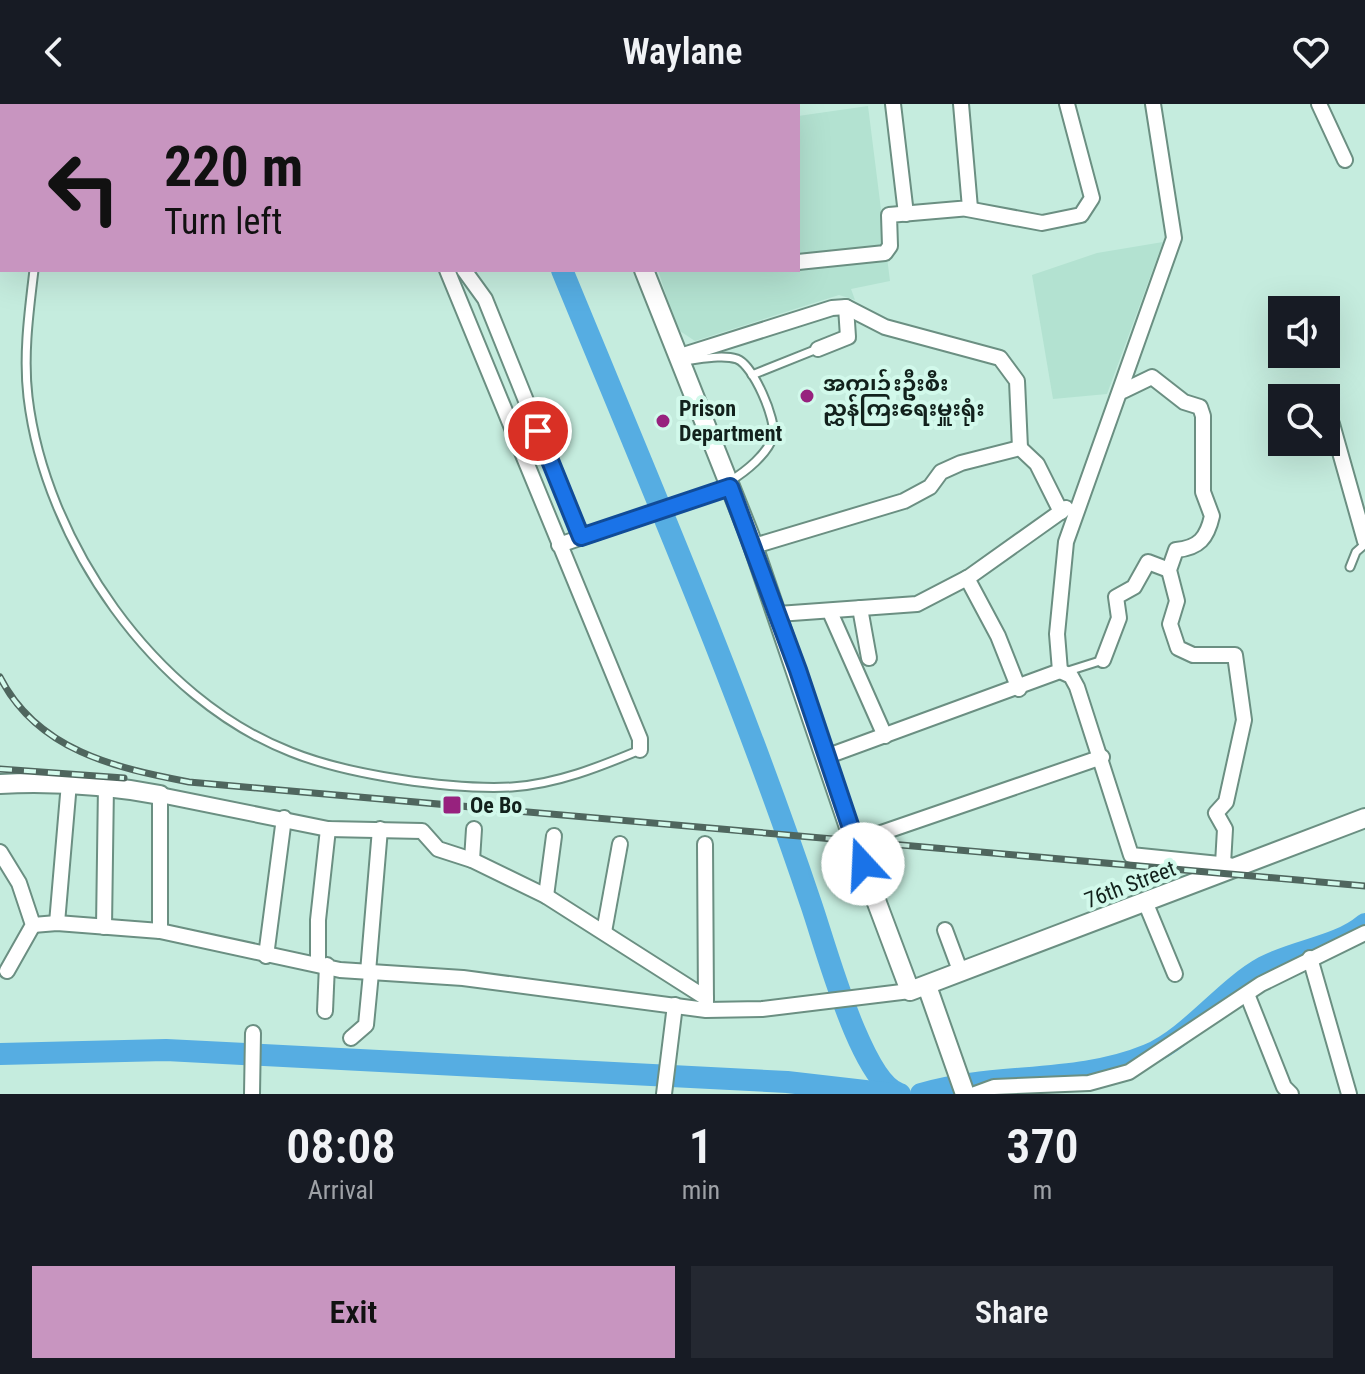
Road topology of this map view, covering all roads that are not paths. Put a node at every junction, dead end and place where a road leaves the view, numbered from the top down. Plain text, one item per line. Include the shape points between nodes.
1 (893, 104) edge
2 (961, 104) edge
3 (1067, 104) edge
4 (1153, 104) edge
5 (1319, 104) edge
6 (1345, 160) dead end
7 (967, 209) junction
8 (906, 214) junction
9 (800, 262) edge
10 (34, 272) edge
11 (448, 272) edge
12 (465, 272) edge
13 (645, 272) edge
14 (846, 307) junction
15 (818, 349) joint
16 (678, 359) junction
17 (752, 375) junction
18 (1123, 391) junction
19 (1020, 448) junction
20 (1340, 453) edge
21 (729, 485) junction
22 (1080, 498) junction
23 (1061, 512) junction
24 (581, 537) junction
25 (1365, 542) edge
26 (559, 545) junction
27 (754, 546) junction
28 (1350, 567) dead end
29 (1169, 570) junction
30 (967, 578) junction
31 (860, 608) junction
32 (830, 612) junction
33 (778, 614) junction
34 (869, 658) dead end
35 (1103, 660) joint
36 (1062, 672) junction
37 (1019, 689) junction
38 (885, 736) junction
39 (640, 750) joint
40 (828, 756) junction
41 (1102, 757) junction
42 (69, 783) junction
43 (0, 784) edge
44 (106, 785) junction
45 (160, 795) junction
46 (284, 818) junction
47 (1365, 818) edge
48 (328, 829) junction
49 (380, 829) junction
50 (474, 829) dead end
51 (878, 834) dead end
52 (554, 836) dead end
53 (620, 844) dead end
54 (705, 844) dead end
55 (0, 852) edge
56 (472, 860) junction
57 (1231, 866) junction
58 (546, 896) junction
59 (1146, 904) junction
60 (57, 923) junction
61 (33, 925) junction
62 (104, 927) junction
63 (945, 930) dead end
64 (160, 931) junction
65 (604, 932) junction
66 (1365, 933) edge
67 (266, 956) junction
68 (1310, 958) junction
69 (322, 964) junction
70 (7, 971) dead end
71 (370, 972) junction
72 (961, 973) junction
73 (1175, 974) dead end
74 (919, 988) junction
75 (1247, 994) junction
76 (706, 1004) junction
77 (675, 1005) junction
78 (325, 1011) dead end
79 (253, 1033) dead end
80 (351, 1038) dead end
81 (664, 1090) edge
82 (967, 1092) edge
83 (252, 1094) edge
84 (1291, 1094) edge
85 (1349, 1094) edge

1 - 8 street
2 - 7 street
3 - 7 street via 1092,198 1081,215 1042,223
4 - 18 street via 1174,238
5 - 6 street
7 - 8 street
8 - 9 street via 887,217 890,246 885,253
10 - 39 lane via 27,331 28,397 58,510 110,604 148,652 217,710 292,753 404,780 513,787 582,773
11 - 26 street
12 - 24 street via 485,299
13 - 16 street
14 - 15 street via 848,337
14 - 16 street
14 - 19 street via 885,327 1000,358 1017,381
15 - 17 lane
16 - 17 lane via 736,359
16 - 21 street
17 - 21 lane via 773,436
18 - 22 street
18 - 29 street via 1152,377 1184,402 1200,407 1203,416 1203,492 1212,516 1203,540 1176,550
19 - 23 street via 1037,464
19 - 27 street via 951,467 904,501
20 - 25 street
21 - 24 street
21 - 27 street
22 - 23 street
22 - 36 street via 1060,586 1057,634
23 - 30 street
24 - 26 street
25 - 28 lane
26 - 39 street via 640,739
27 - 33 street
29 - 35 street via 1148,562 1134,587 1116,597 1119,618
29 - 57 street via 1177,601 1170,624 1178,648 1193,655 1235,655 1244,720 1226,802 1216,813 1225,829
30 - 31 street via 917,604
30 - 37 street
31 - 32 street
31 - 34 street
32 - 33 street
32 - 38 street
33 - 40 street
35 - 36 lane
36 - 37 street
36 - 41 street via 1077,687
37 - 38 street
38 - 40 street
40 - 74 street via 853,839
41 - 51 street
41 - 57 street via 1131,855
42 - 43 street
42 - 44 street
42 - 60 street
44 - 45 street
44 - 62 street
45 - 46 street
45 - 64 street
46 - 48 street
46 - 67 street
47 - 57 street, 76th Street
48 - 49 street
48 - 69 street via 318,920
49 - 56 street via 422,831 438,849
49 - 71 street
50 - 56 street
52 - 58 street
53 - 65 street
54 - 76 street
55 - 61 street via 19,883
56 - 58 street
57 - 59 street, 76th Street
58 - 65 street
59 - 72 street, 76th Street
59 - 73 street
60 - 61 street
60 - 62 street
61 - 70 street
62 - 64 street
63 - 72 street
64 - 67 street
65 - 76 street
66 - 68 street
67 - 69 street
68 - 75 street
68 - 85 street
69 - 71 street
69 - 78 street
71 - 77 street via 463,978
71 - 80 street via 366,1025
72 - 74 street, 76th Street
74 - 76 street via 762,1009
74 - 82 street
75 - 82 street via 1147,1062 1109,1079
75 - 84 street
76 - 77 street
77 - 81 street
79 - 83 street

